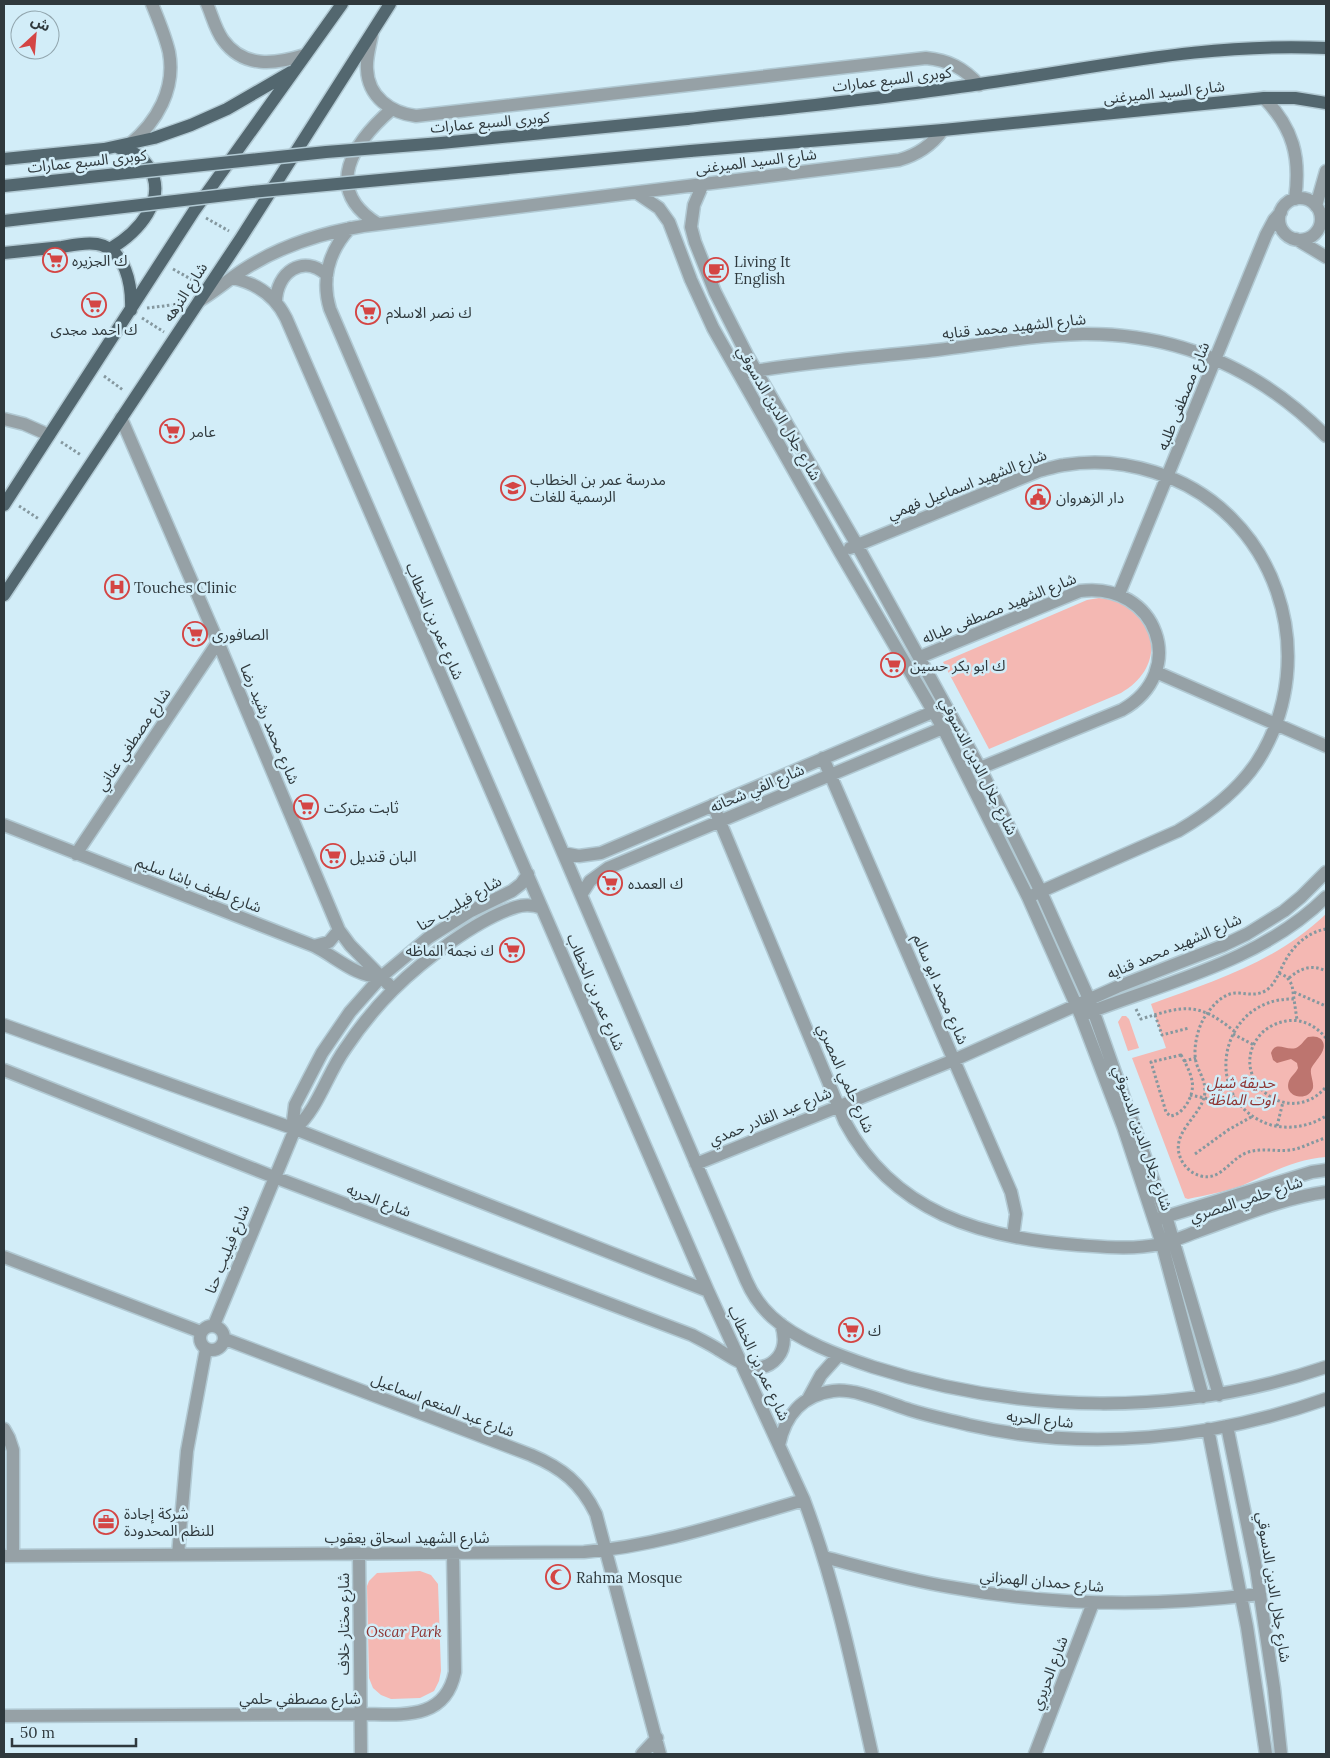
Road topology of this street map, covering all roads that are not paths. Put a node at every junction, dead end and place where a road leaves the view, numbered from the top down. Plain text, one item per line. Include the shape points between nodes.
1 (152, 4) edge
2 (207, 4) edge
3 (342, 4) edge
4 (390, 4) edge
5 (372, 34) junction
6 (1326, 48) edge
7 (305, 55) junction
8 (293, 71) junction
9 (978, 85) junction
10 (1264, 98) junction
11 (1326, 103) edge
12 (392, 109) junction
13 (943, 130) junction
14 (123, 146) junction
15 (4, 158) edge
16 (1326, 171) edge
17 (703, 184) junction
18 (4, 186) edge
19 (637, 193) junction
20 (1295, 199) junction
21 (1316, 206) junction
22 (1280, 212) junction
23 (4, 222) edge
24 (378, 224) junction
25 (1324, 224) edge
26 (350, 228) junction
27 (1296, 239) junction
28 (110, 249) junction
29 (4, 253) edge
30 (1326, 257) edge
31 (327, 275) junction
32 (232, 278) junction
33 (199, 301) junction
34 (276, 302) junction
35 (132, 310) junction
36 (1216, 359) junction
37 (757, 371) junction
38 (739, 374) junction
39 (121, 418) junction
40 (4, 419) edge
41 (49, 435) junction
42 (1326, 436) edge
43 (1168, 476) junction
44 (6, 502) edge
45 (857, 545) junction
46 (840, 552) junction
47 (1119, 594) junction
48 (4, 595) edge
49 (218, 642) junction
50 (920, 657) junction
51 (1156, 672) junction
52 (940, 709) junction
53 (1276, 724) junction
54 (949, 725) junction
55 (1326, 746) edge
56 (823, 758) junction
57 (980, 768) junction
58 (830, 775) junction
59 (713, 805) junction
60 (720, 821) junction
61 (4, 825) edge
62 (563, 853) junction
63 (76, 854) junction
64 (1326, 872) edge
65 (528, 874) junction
66 (1041, 892) junction
67 (581, 895) junction
68 (1028, 897) junction
69 (1326, 897) edge
70 (542, 908) junction
71 (339, 930) junction
72 (314, 946) junction
73 (381, 977) junction
74 (393, 990) junction
75 (1085, 1008) junction
76 (4, 1025) edge
77 (954, 1060) junction
78 (4, 1070) edge
79 (838, 1106) junction
80 (295, 1129) junction
81 (696, 1164) junction
82 (1326, 1170) edge
83 (274, 1177) junction
84 (1326, 1192) edge
85 (1160, 1218) junction
86 (1013, 1236) junction
87 (1167, 1242) junction
88 (4, 1257) edge
89 (708, 1291) junction
90 (781, 1324) junction
91 (214, 1326) junction
92 (201, 1332) junction
93 (225, 1339) junction
94 (206, 1349) junction
95 (839, 1355) junction
96 (740, 1363) junction
97 (1326, 1367) edge
98 (1220, 1395) junction
99 (1204, 1397) junction
100 (808, 1399) junction
101 (1326, 1399) edge
102 (1227, 1426) junction
103 (4, 1429) edge
104 (1208, 1429) junction
105 (778, 1445) junction
106 (804, 1500) junction
107 (606, 1550) junction
108 (453, 1553) junction
109 (359, 1554) junction
110 (178, 1555) junction
111 (8, 1556) edge
112 (824, 1557) junction
113 (1260, 1594) junction
114 (1242, 1596) junction
115 (1093, 1603) junction
116 (360, 1714) junction
117 (4, 1716) edge
118 (657, 1738) junction
119 (361, 1754) edge
120 (642, 1754) edge
121 (660, 1754) edge
122 (872, 1754) edge
123 (1035, 1754) edge
124 (1266, 1754) edge
125 (1281, 1754) edge

1 - 14 street via 169,54 169,80 156,116 148,127
2 - 7 street via 223,40 246,58 275,63
3 - 7 main road
4 - 5 main road, شارع النزهه
5 - 12 street via 367,62 370,84 377,97
5 - 33 main road, شارع النزهه
6 - 9 main road via 1227,48
7 - 8 main road
8 - 14 main road via 203,120
8 - 35 main road via 194,212
9 - 12 street via 956,65 926,58 425,115 408,115
9 - 18 main road, كوبرى السبع عمارات, bridge via 687,119
10 - 11 main road, شارع السيد الميرغنى
10 - 13 main road, شارع السيد الميرغنى
10 - 20 street via 1275,109 1291,136 1298,167
12 - 24 street via 355,149 349,166 348,183 353,200 363,214
13 - 17 street, شارع السيد الميرغنى via 924,150 899,160
13 - 23 main road, bridge via 328,184
14 - 15 main road
14 - 28 main road via 145,161 153,175 155,191 151,206 139,225
16 - 21 street
17 - 19 street, شارع السيد الميرغنى
17 - 37 street, شارع جلال الدين الدسوقي via 692,212 694,242 722,308
19 - 24 street, شارع السيد الميرغنى
19 - 38 street, شارع جلال الدين الدسوقي via 659,208 669,222 705,312
20 - 21 street via 1303,198
20 - 22 street
21 - 25 street
22 - 27 street via 1284,232
22 - 36 street, شارع مصطفى طلبه via 1266,235
24 - 26 street, شارع السيد الميرغنى
25 - 27 street via 1316,233
26 - 31 street, شارع عمر بن الخطاب via 336,246
26 - 32 street, شارع السيد الميرغنى via 281,249
27 - 30 street
28 - 29 main road via 92,244
28 - 35 main road via 120,258 128,276
31 - 34 street via 312,266 295,268 279,284
31 - 62 street, شارع عمر بن الخطاب via 330,309
32 - 33 street, شارع السيد الميرغنى
32 - 34 street, شارع عمر بن الخطاب via 256,286
33 - 39 main road, شارع النزهه
34 - 65 street, شارع عمر بن الخطاب via 286,318
35 - 41 main road
36 - 37 street, شارع الشهيد محمد قنايه via 1161,342 1108,334 1082,334
36 - 42 street, شارع الشهيد محمد قنايه via 1262,382
36 - 43 street, شارع مصطفى طلبه
37 - 38 street, شارع الشهيد محمد قنايه
37 - 45 street, شارع جلال الدين الدسوقي
38 - 46 street, شارع جلال الدين الدسوقي
39 - 48 main road, شارع النزهه
39 - 49 street, شارع محمد رشيد رضا
40 - 41 street
41 - 44 main road
43 - 45 street, شارع الشهيد اسماعيل فهمي via 1115,464 1064,465 1014,480
43 - 47 street, شارع مصطفى طلبه
43 - 53 street, شارع الشهيد اسماعيل فهمي via 1210,499 1229,516 1256,548 1272,577 1284,617 1288,651 1287,676
45 - 46 street, شارع الشهيد اسماعيل فهمي
45 - 50 street, شارع جلال الدين الدسوقي
46 - 52 street, شارع جلال الدين الدسوقي
47 - 50 street, شارع الشهيد مصطفى طباله via 1105,590 1080,591
47 - 51 street, شارع الشهيد مصطفى طباله via 1138,606 1152,625 1158,648
49 - 63 street, شارع مصطفي عناني
49 - 71 street, شارع محمد رشيد رضا
50 - 52 street, شارع جلال الدين الدسوقي
51 - 53 street
51 - 57 street, شارع الشهيد مصطفى طباله via 1139,699 1122,710
52 - 54 street, شارع جلال الدين الدسوقي
52 - 56 street, شارع الفي شحاته
53 - 55 street
53 - 66 street, شارع الشهيد اسماعيل فهمي via 1244,779 1214,808 1178,831
54 - 57 street, شارع جلال الدين الدسوقي
54 - 58 street, شارع الفي شحاته
54 - 68 street, شارع جلال الدين الدسوقي
56 - 58 street, شارع محمد ابو سالم
56 - 59 street, شارع الفي شحاته
57 - 66 street, شارع جلال الدين الدسوقي
58 - 60 street, شارع الفي شحاته
58 - 77 street, شارع محمد ابو سالم
59 - 60 street, شارع حلمي المصري
59 - 62 street, شارع الفي شحاته via 601,853 580,856
60 - 67 street, شارع الفي شحاته via 603,870
60 - 79 street, شارع حلمي المصري
61 - 63 street, شارع لطيف باشا سليم
62 - 67 street, شارع عمر بن الخطاب
63 - 72 street, شارع لطيف باشا سليم
64 - 75 street, شارع الشهيد محمد قنايه via 1290,906 1247,934 1117,987
65 - 70 street, شارع عمر بن الخطاب
65 - 73 street, شارع فيليب حنا via 512,891 471,910 428,938
66 - 68 street, شارع الشهيد اسماعيل فهمي
66 - 75 street, شارع جلال الدين الدسوقي
67 - 81 street, شارع عمر بن الخطاب
68 - 75 street, شارع جلال الدين الدسوقي
69 - 75 street, شارع الشهيد محمد قنايه via 1296,922 1261,944 1216,965 1131,997
70 - 74 street, شارع فيليب حنا via 532,905 516,907 480,924 436,953
70 - 89 street, شارع عمر بن الخطاب
71 - 72 street via 329,942
71 - 73 street, شارع محمد رشيد رضا
72 - 73 street, شارع لطيف باشا سليم via 358,972
73 - 74 street, شارع محمد رشيد رضا
73 - 80 street, شارع فيليب حنا via 350,1012 322,1053 296,1105
74 - 80 street, شارع فيليب حنا via 345,1048 312,1110
75 - 77 street, شارع عبد القادر حمدي
75 - 85 street, شارع جلال الدين الدسوقي
76 - 80 street
77 - 79 street, شارع عبد القادر حمدي
77 - 86 street, شارع محمد ابو سالم via 1013,1199 1016,1221
78 - 83 street, شارع الحريه
79 - 81 street, شارع عبد القادر حمدي
79 - 86 street, شارع حلمي المصري via 867,1157 910,1197 955,1220
80 - 83 street, شارع فيليب حنا
80 - 89 street
81 - 90 street, شارع عمر بن الخطاب via 750,1289 766,1312
82 - 85 street
83 - 91 street, شارع فيليب حنا
83 - 96 street, شارع الحريه via 692,1335
84 - 87 street, شارع حلمي المصري via 1294,1198
85 - 87 street, شارع جلال الدين الدسوقي
86 - 87 street, شارع حلمي المصري via 1095,1246 1136,1247
87 - 98 street, شارع جلال الدين الدسوقي
87 - 99 street, شارع جلال الدين الدسوقي
88 - 92 street
89 - 96 street, شارع عمر بن الخطاب
90 - 95 street, شارع الحريه
90 - 96 street via 784,1340 775,1360 755,1368
91 - 92 street
91 - 93 street via 223,1332
92 - 94 street via 200,1339
93 - 94 street via 218,1349
93 - 107 street, شارع عبد المنعم اسماعيل via 558,1468 589,1500
94 - 110 street via 187,1451
95 - 99 street, شارع الحريه via 922,1381 1022,1400 1098,1404
95 - 100 street via 820,1375
96 - 105 street, شارع عمر بن الخطاب
97 - 98 street, شارع الحريه
98 - 99 street, شارع الحريه
100 - 104 street, شارع الحريه via 822,1393 850,1392 970,1425 1051,1437 1131,1439
100 - 105 street, شارع الحريه via 788,1418
101 - 102 street, شارع الحريه
102 - 104 street, شارع الحريه
102 - 113 street, شارع جلال الدين الدسوقي
103 - 111 street via 13,1450
104 - 114 street
105 - 106 street, شارع عمر بن الخطاب
106 - 107 street, شارع الشهيد اسحاق يعقوب via 660,1541
106 - 112 street, شارع عمر بن الخطاب
107 - 108 street, شارع الشهيد اسحاق يعقوب
107 - 118 street, شارع عبد المنعم اسماعيل
108 - 109 street, شارع الشهيد اسحاق يعقوب
108 - 116 street, شارع مصطفي حلمي via 455,1664 452,1686 443,1698 425,1711
109 - 110 street, شارع الشهيد اسحاق يعقوب
109 - 116 street, شارع مختار خلاف
110 - 111 street, شارع الشهيد اسحاق يعقوب
112 - 115 street, شارع حمدان الهمزاني via 948,1587
112 - 122 street, شارع عمر بن الخطاب via 842,1620
113 - 114 street, شارع حمدان الهمزاني
113 - 125 street, شارع جلال الدين الدسوقي
114 - 115 street, شارع حمدان الهمزاني via 1170,1602
114 - 124 street
115 - 123 street, شارع الحريري
116 - 117 street, شارع مصطفي حلمي
116 - 119 street, شارع مختار خلاف
118 - 120 street
118 - 121 street, شارع عبد المنعم اسماعيل

